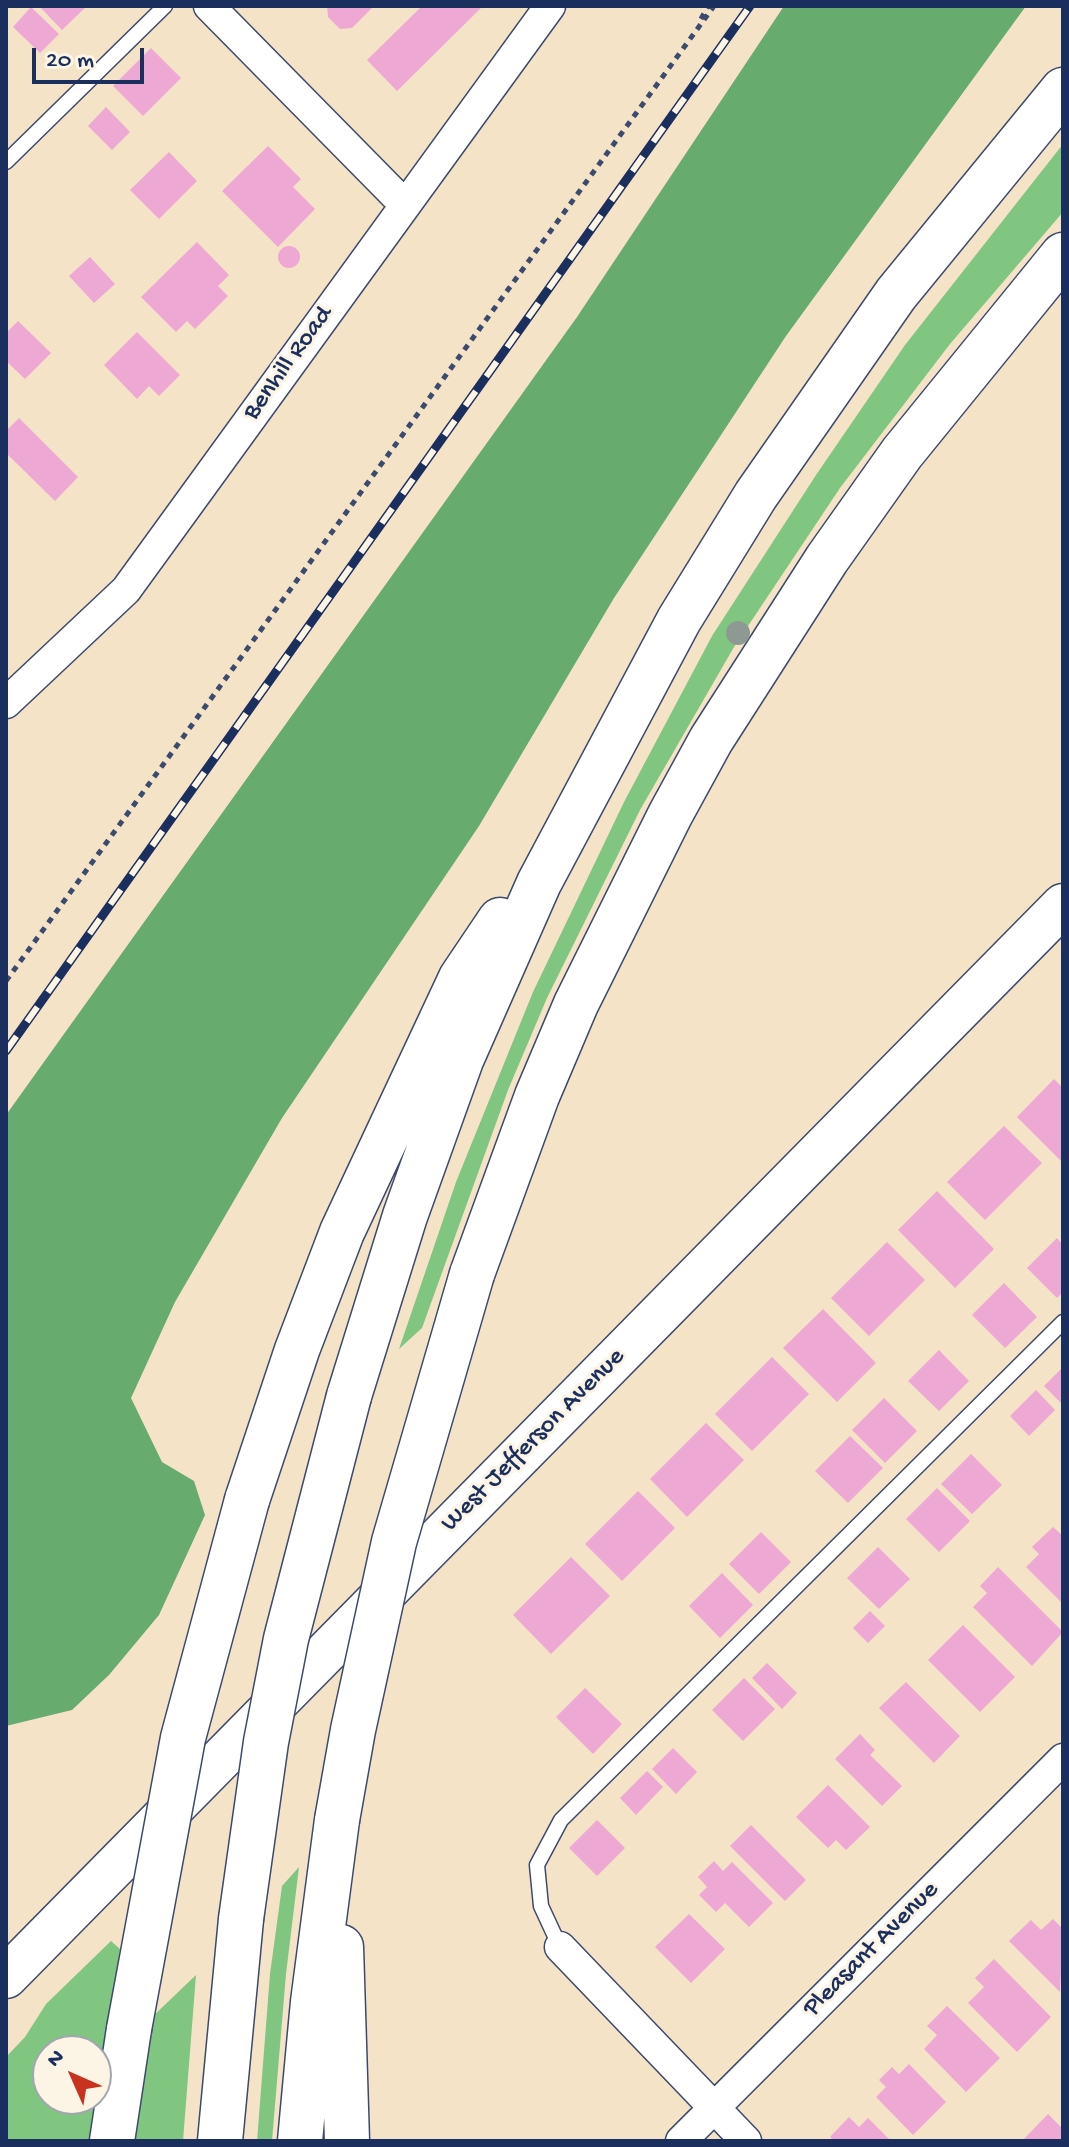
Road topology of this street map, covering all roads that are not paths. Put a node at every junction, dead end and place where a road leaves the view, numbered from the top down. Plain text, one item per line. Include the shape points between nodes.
1 (165, 6) edge
2 (209, 6) edge
3 (550, 6) edge
4 (1063, 90) edge
5 (6, 162) edge
6 (404, 204) junction
7 (1063, 255) edge
8 (6, 703) edge
9 (594, 778) junction
10 (1063, 905) edge
11 (1063, 1322) edge
12 (1063, 1759) edge
13 (337, 1820) junction
14 (560, 1947) joint
15 (6, 1977) edge
16 (715, 2109) junction
17 (112, 2141) edge
18 (220, 2141) edge
19 (300, 2141) edge
20 (347, 2141) edge
21 (681, 2141) edge
22 (746, 2141) edge

1 - 5 lane
2 - 6 street
3 - 6 street, Benhill Road
4 - 9 highway via 896,294 822,397 679,620
6 - 8 street, Benhill Road via 126,590
7 - 13 highway, bridge via 902,453 827,559 711,740 576,1004 472,1274 394,1542
9 - 17 highway, bridge via 461,978 342,1232 297,1350 211,1623 180,1752
9 - 18 highway, bridge via 539,883 461,1060 349,1396 286,1639 263,1757
10 - 15 street, West Jefferson Avenue
11 - 14 lane via 561,1820 537,1865 541,1906
12 - 16 street, Pleasant Avenue
13 - 19 highway
13 - 20 highway
14 - 16 street
16 - 21 street, Pleasant Avenue
16 - 22 street

